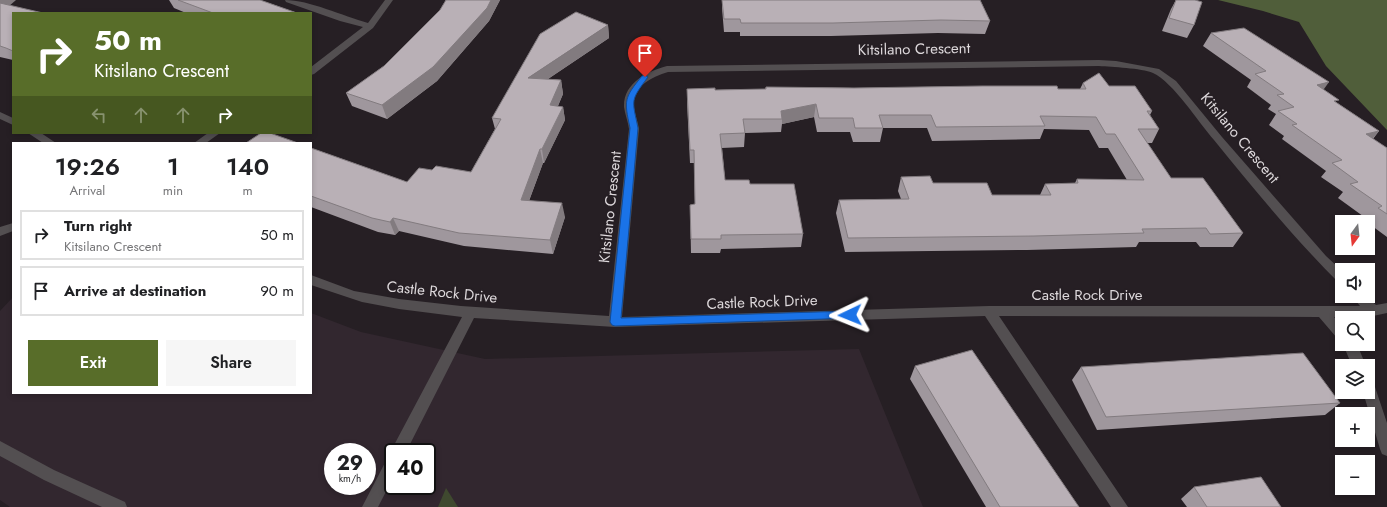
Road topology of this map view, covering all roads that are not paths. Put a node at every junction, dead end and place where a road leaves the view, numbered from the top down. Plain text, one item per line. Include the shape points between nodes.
1 (289, 0) edge
2 (389, 0) edge
3 (370, 26) junction
4 (312, 71) edge
5 (0, 115) edge
6 (12, 121) edge
7 (35, 134) edge
8 (214, 134) edge
9 (49, 142) edge
10 (201, 142) edge
11 (12, 227) edge
12 (0, 232) edge
13 (1335, 272) edge
14 (312, 280) edge
15 (1365, 303) edge
16 (1387, 308) edge
17 (990, 311) junction
18 (1373, 311) joint
19 (1322, 312) junction
20 (1335, 312) edge
21 (470, 313) junction
22 (615, 322) junction
23 (1335, 326) edge
24 (1373, 399) edge
25 (402, 443) edge
26 (0, 448) edge
27 (1387, 449) edge
28 (384, 480) edge
29 (119, 507) edge
30 (370, 507) edge
31 (1120, 507) edge

1 - 3 street
2 - 3 street
3 - 4 street
5 - 6 street
7 - 9 street
8 - 10 street
11 - 12 street
13 - 22 street, Kitsilano Crescent via 1218,139 1173,83 1156,71 1099,63 667,69 645,77 633,92 629,104 634,128
14 - 21 street, Castle Rock Drive via 368,299
15 - 18 street
16 - 18 street, Castle Rock Drive
17 - 19 street, Castle Rock Drive
17 - 22 street, Castle Rock Drive
17 - 31 street
19 - 20 street, Castle Rock Drive
19 - 23 street
21 - 22 street, Castle Rock Drive
21 - 25 street
24 - 27 street
26 - 29 street via 49,476
28 - 30 street

